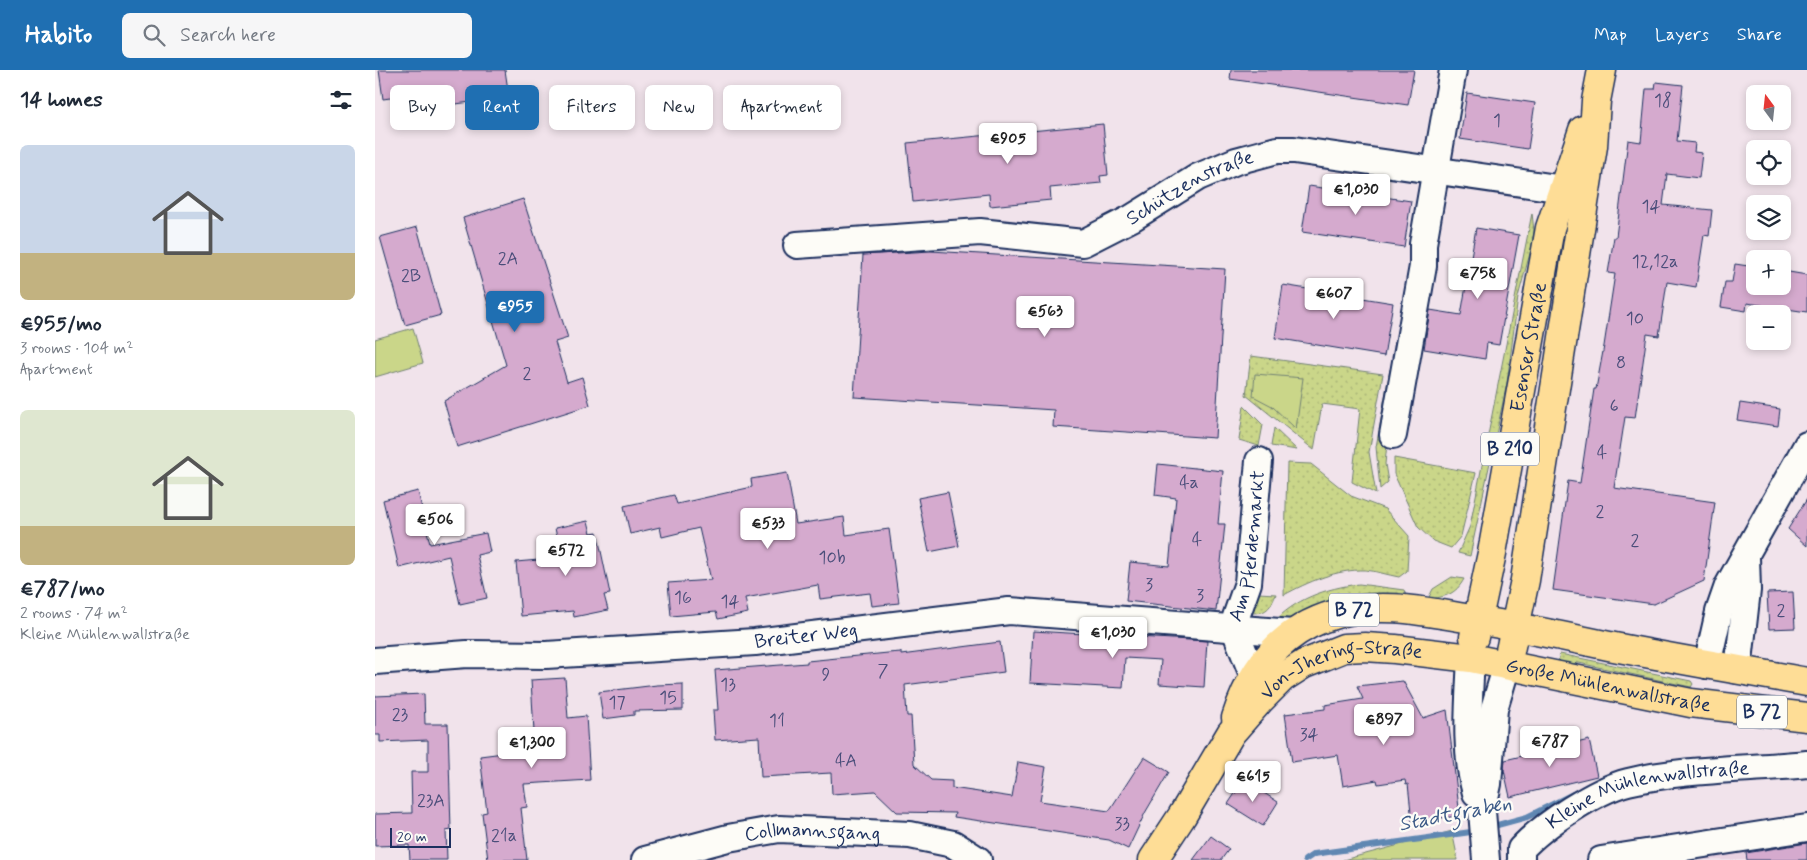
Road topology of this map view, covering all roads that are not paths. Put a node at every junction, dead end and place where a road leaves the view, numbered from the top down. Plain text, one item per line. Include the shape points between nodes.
1 (1453, 70) edge
2 (1602, 70) edge
3 (1436, 170) junction
4 (1573, 191) junction
5 (797, 245) dead end
6 (1393, 435) dead end
7 (1807, 445) edge
8 (1259, 461) dead end
9 (1746, 557) junction
10 (1477, 620) junction
11 (1516, 627) junction
12 (1235, 630) junction
13 (1293, 633) junction
14 (1471, 658) junction
15 (375, 661) edge
16 (1507, 665) junction
17 (1707, 665) junction
18 (1738, 670) junction
19 (1253, 675) junction
20 (1807, 682) edge
21 (1717, 707) junction
22 (1807, 717) edge
23 (1231, 734) junction
24 (1803, 769) edge
25 (1481, 813) junction
26 (1807, 828) edge
27 (1485, 852) edge
28 (1517, 859) edge
29 (645, 860) edge
30 (978, 860) edge
31 (1153, 860) edge
32 (1601, 860) edge

1 - 3 street
2 - 4 main road, Esenser Straße / B 210
3 - 4 street, Schützenstraße
3 - 5 street, Schützenstraße via 1277,150 1236,161 1198,177 1132,218 1083,243 980,232
3 - 6 street via 1423,244 1423,266
4 - 10 main road, Esenser Straße / B 210 via 1550,228
4 - 11 main road, Esenser Straße / B 210
7 - 9 street
8 - 12 street, Am Pferdemarkt via 1247,583
9 - 17 street via 1728,586
9 - 18 street via 1747,590
10 - 11 main road, Große Mühlenwallstraße / B 72
10 - 13 main road, Von-Jhering-Straße / B 72 via 1419,610 1374,607 1337,613
10 - 14 main road, Esenser Straße / B 210
11 - 16 main road, Esenser Straße / B 210
11 - 17 main road, Große Mühlenwallstraße / B 72
12 - 13 street, Breiter Weg
12 - 15 street, Breiter Weg via 1009,611 755,642 546,655 467,654
12 - 19 street
13 - 19 main road, Von-Jhering-Straße / B 72
14 - 16 main road, Große Mühlenwallstraße / B 72
14 - 23 main road, Von-Jhering-Straße / B 72 via 1365,647 1337,650 1282,678
14 - 25 street via 1470,750
16 - 21 main road, Große Mühlenwallstraße / B 72
16 - 25 street via 1494,709 1488,784
17 - 18 main road, Große Mühlenwallstraße / B 72
17 - 21 main road, B 72 via 1709,687
18 - 20 main road, Große Mühlenwallstraße / B 72
18 - 21 main road, B 72 via 1730,690
19 - 23 main road, Von-Jhering-Straße / B 72
21 - 22 main road, Große Mühlenwallstraße / B 72
23 - 31 main road, Von-Jhering-Straße / B 72
24 - 28 street, Kleine Mühlenwallstraße via 1680,775 1627,782 1547,825 1521,848
25 - 27 street
26 - 32 street
29 - 30 street, Collmannsgang via 728,838 779,829 910,835 953,844

